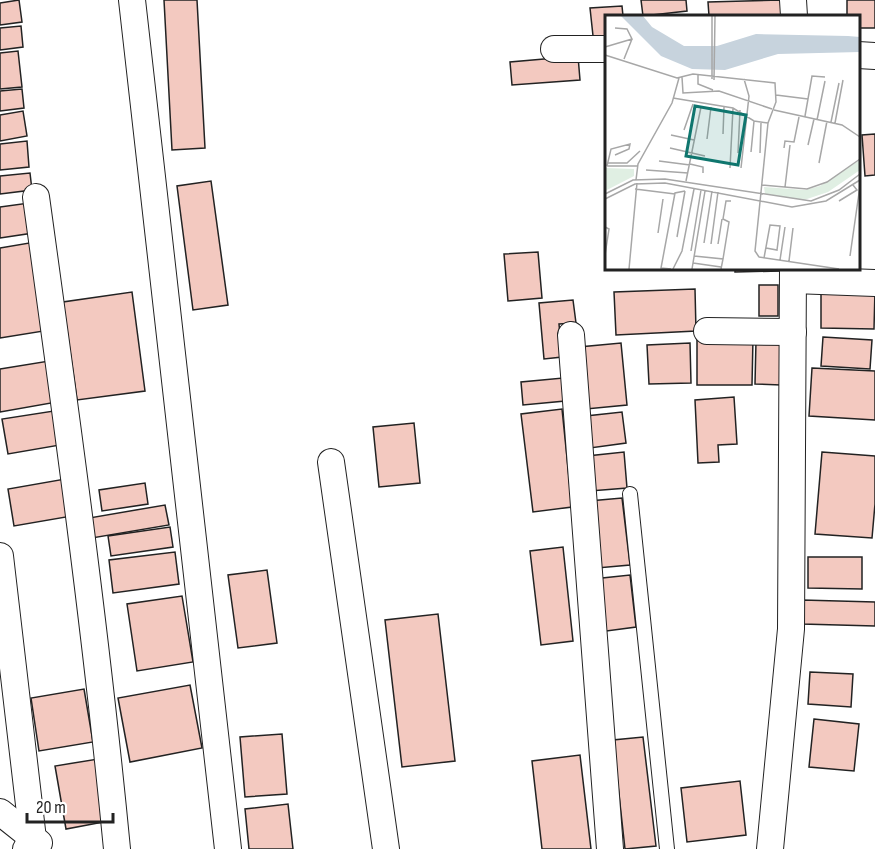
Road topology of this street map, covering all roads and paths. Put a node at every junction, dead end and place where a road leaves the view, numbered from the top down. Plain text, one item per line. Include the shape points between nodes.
1 (132, 0) edge
2 (793, 0) edge
3 (794, 15) edge
4 (554, 49) dead end
5 (605, 49) edge
6 (860, 55) edge
7 (875, 56) edge
8 (36, 196) dead end
9 (793, 274) edge
10 (875, 283) edge
11 (707, 331) dead end
12 (793, 332) junction
13 (571, 335) dead end
14 (331, 462) dead end
15 (630, 494) dead end
16 (0, 556) edge
17 (0, 812) edge
18 (35, 846) edge
19 (117, 849) edge
20 (228, 849) edge
21 (386, 849) edge
22 (610, 849) edge
23 (667, 849) edge
24 (770, 849) edge

1 - 20 street
2 - 3 street
4 - 5 street
6 - 7 street
8 - 19 street via 105,718
9 - 10 street
9 - 12 street
11 - 12 street
12 - 24 street via 791,629
13 - 22 street
14 - 21 street
15 - 23 lane
16 - 18 street
17 - 18 street

